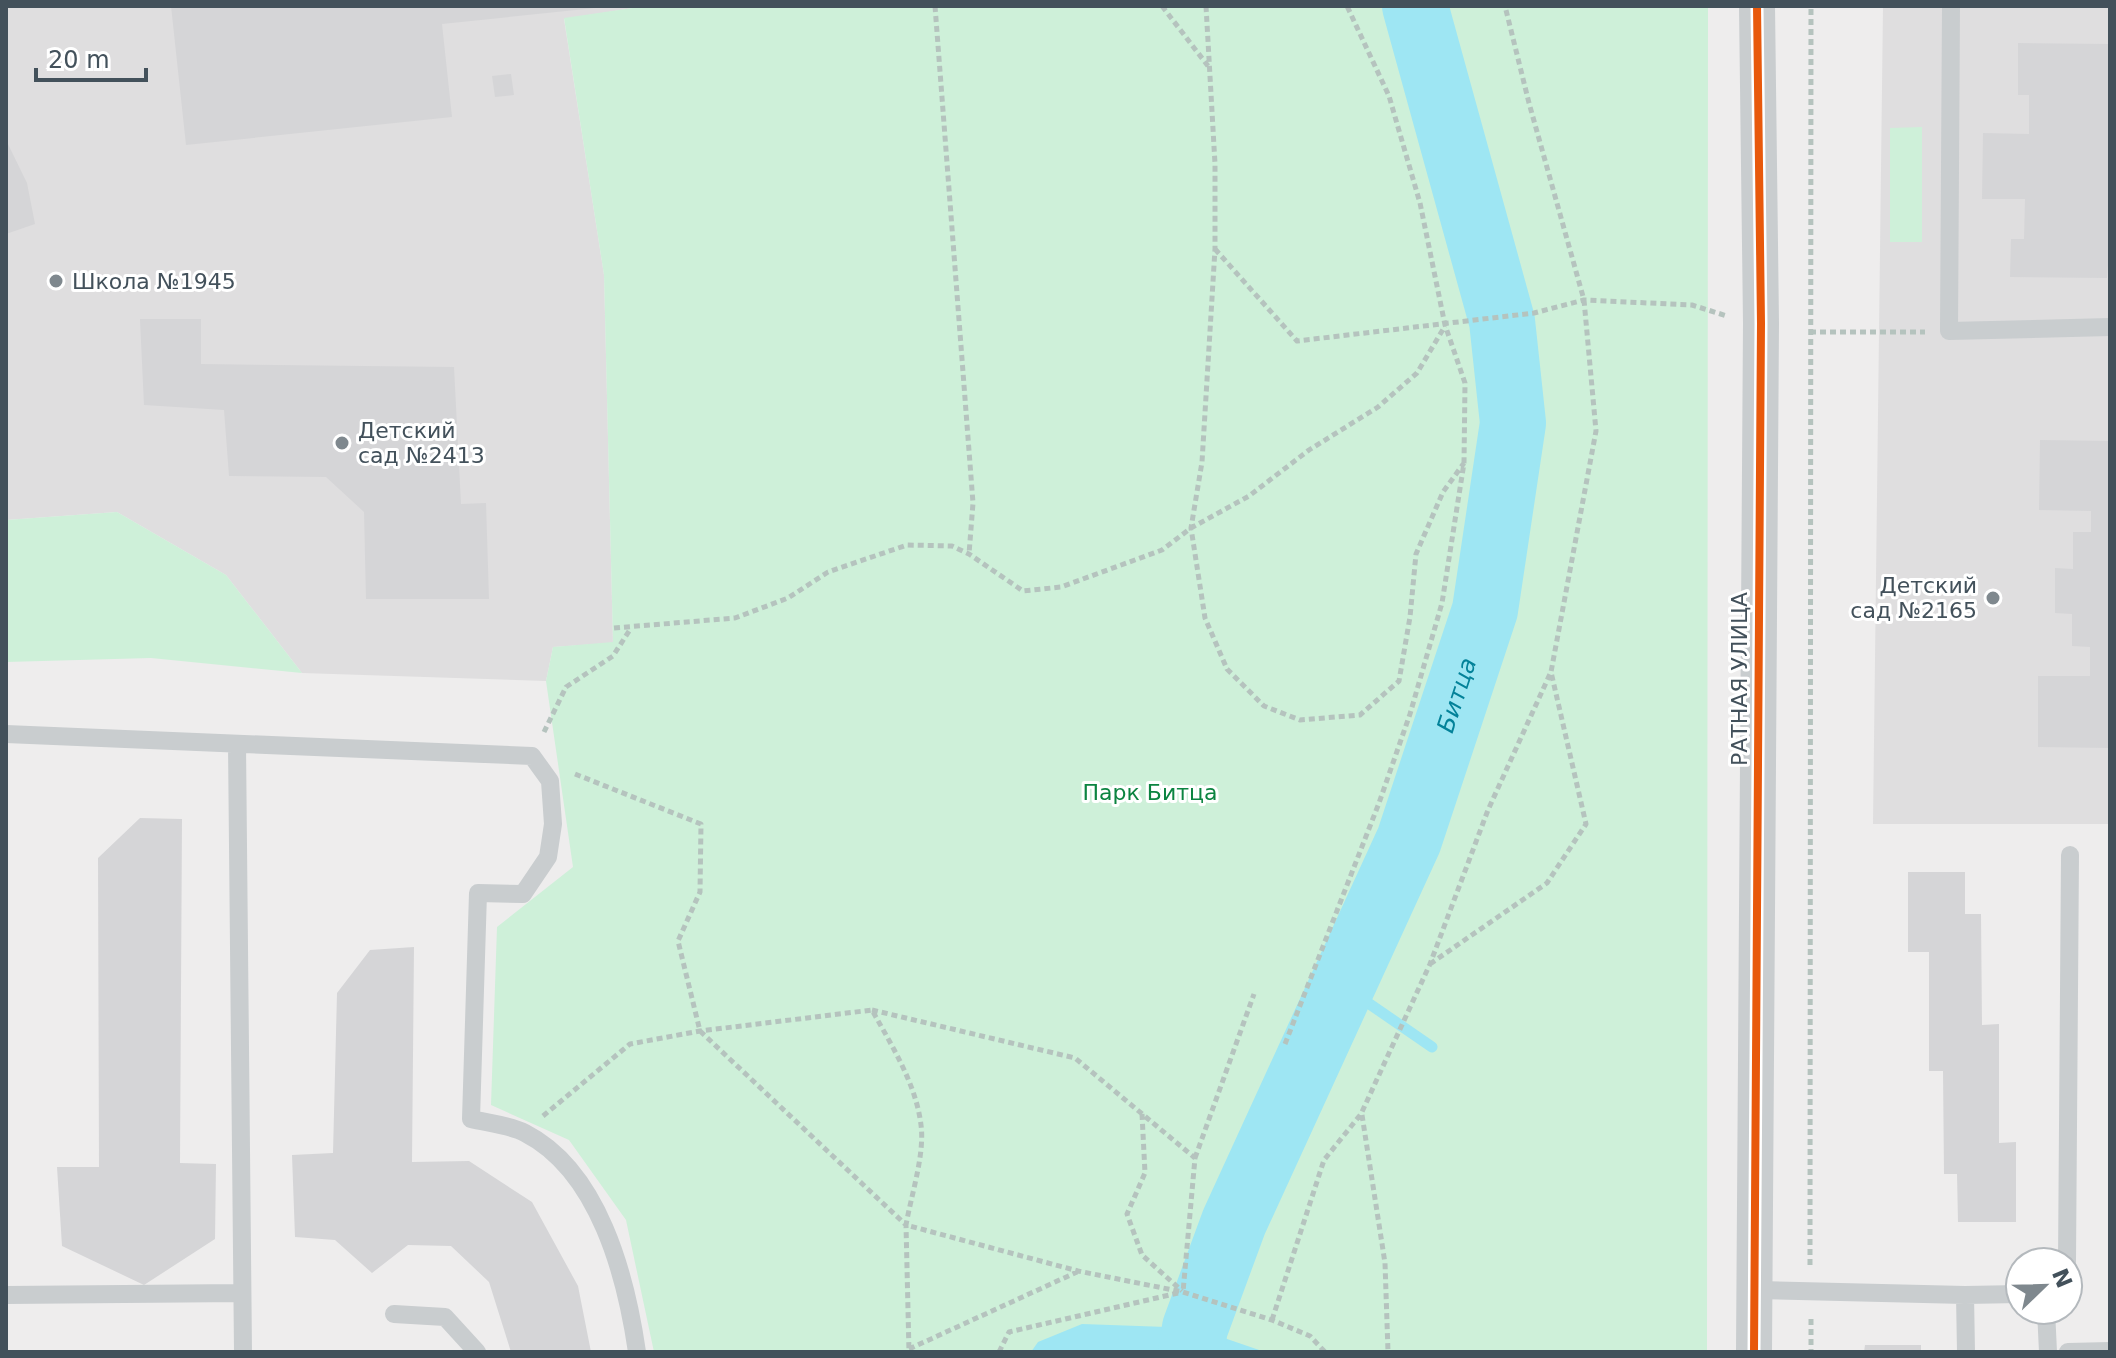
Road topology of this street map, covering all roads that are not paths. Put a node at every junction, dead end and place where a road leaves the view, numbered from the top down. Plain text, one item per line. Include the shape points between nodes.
1 (1757, 6) edge
2 (1951, 6) edge
3 (2110, 327) edge
4 (6, 734) edge
5 (237, 744) junction
6 (2070, 855) dead end
7 (2067, 1246) edge
8 (1754, 1290) junction
9 (242, 1293) junction
10 (2004, 1294) edge
11 (6, 1295) edge
12 (1965, 1295) junction
13 (394, 1314) dead end
14 (2047, 1326) edge
15 (2110, 1351) edge
16 (243, 1352) edge
17 (477, 1352) edge
18 (637, 1352) edge
19 (1754, 1352) edge
20 (1966, 1352) edge
21 (2048, 1352) edge
22 (2068, 1352) edge

1 - 8 street, РАТНАЯ УЛИЦА via 1761,323
2 - 3 lane via 1949,331
4 - 5 lane
5 - 9 lane
5 - 18 lane via 532,756 550,781 553,824 548,857 523,894 478,893 471,1119 524,1132 561,1160 593,1202 621,1272
6 - 7 lane
8 - 12 lane
8 - 19 street, РАТНАЯ УЛИЦА
9 - 11 lane
9 - 16 lane
10 - 12 lane
12 - 20 lane
13 - 17 lane via 445,1317
14 - 21 lane
15 - 22 lane

